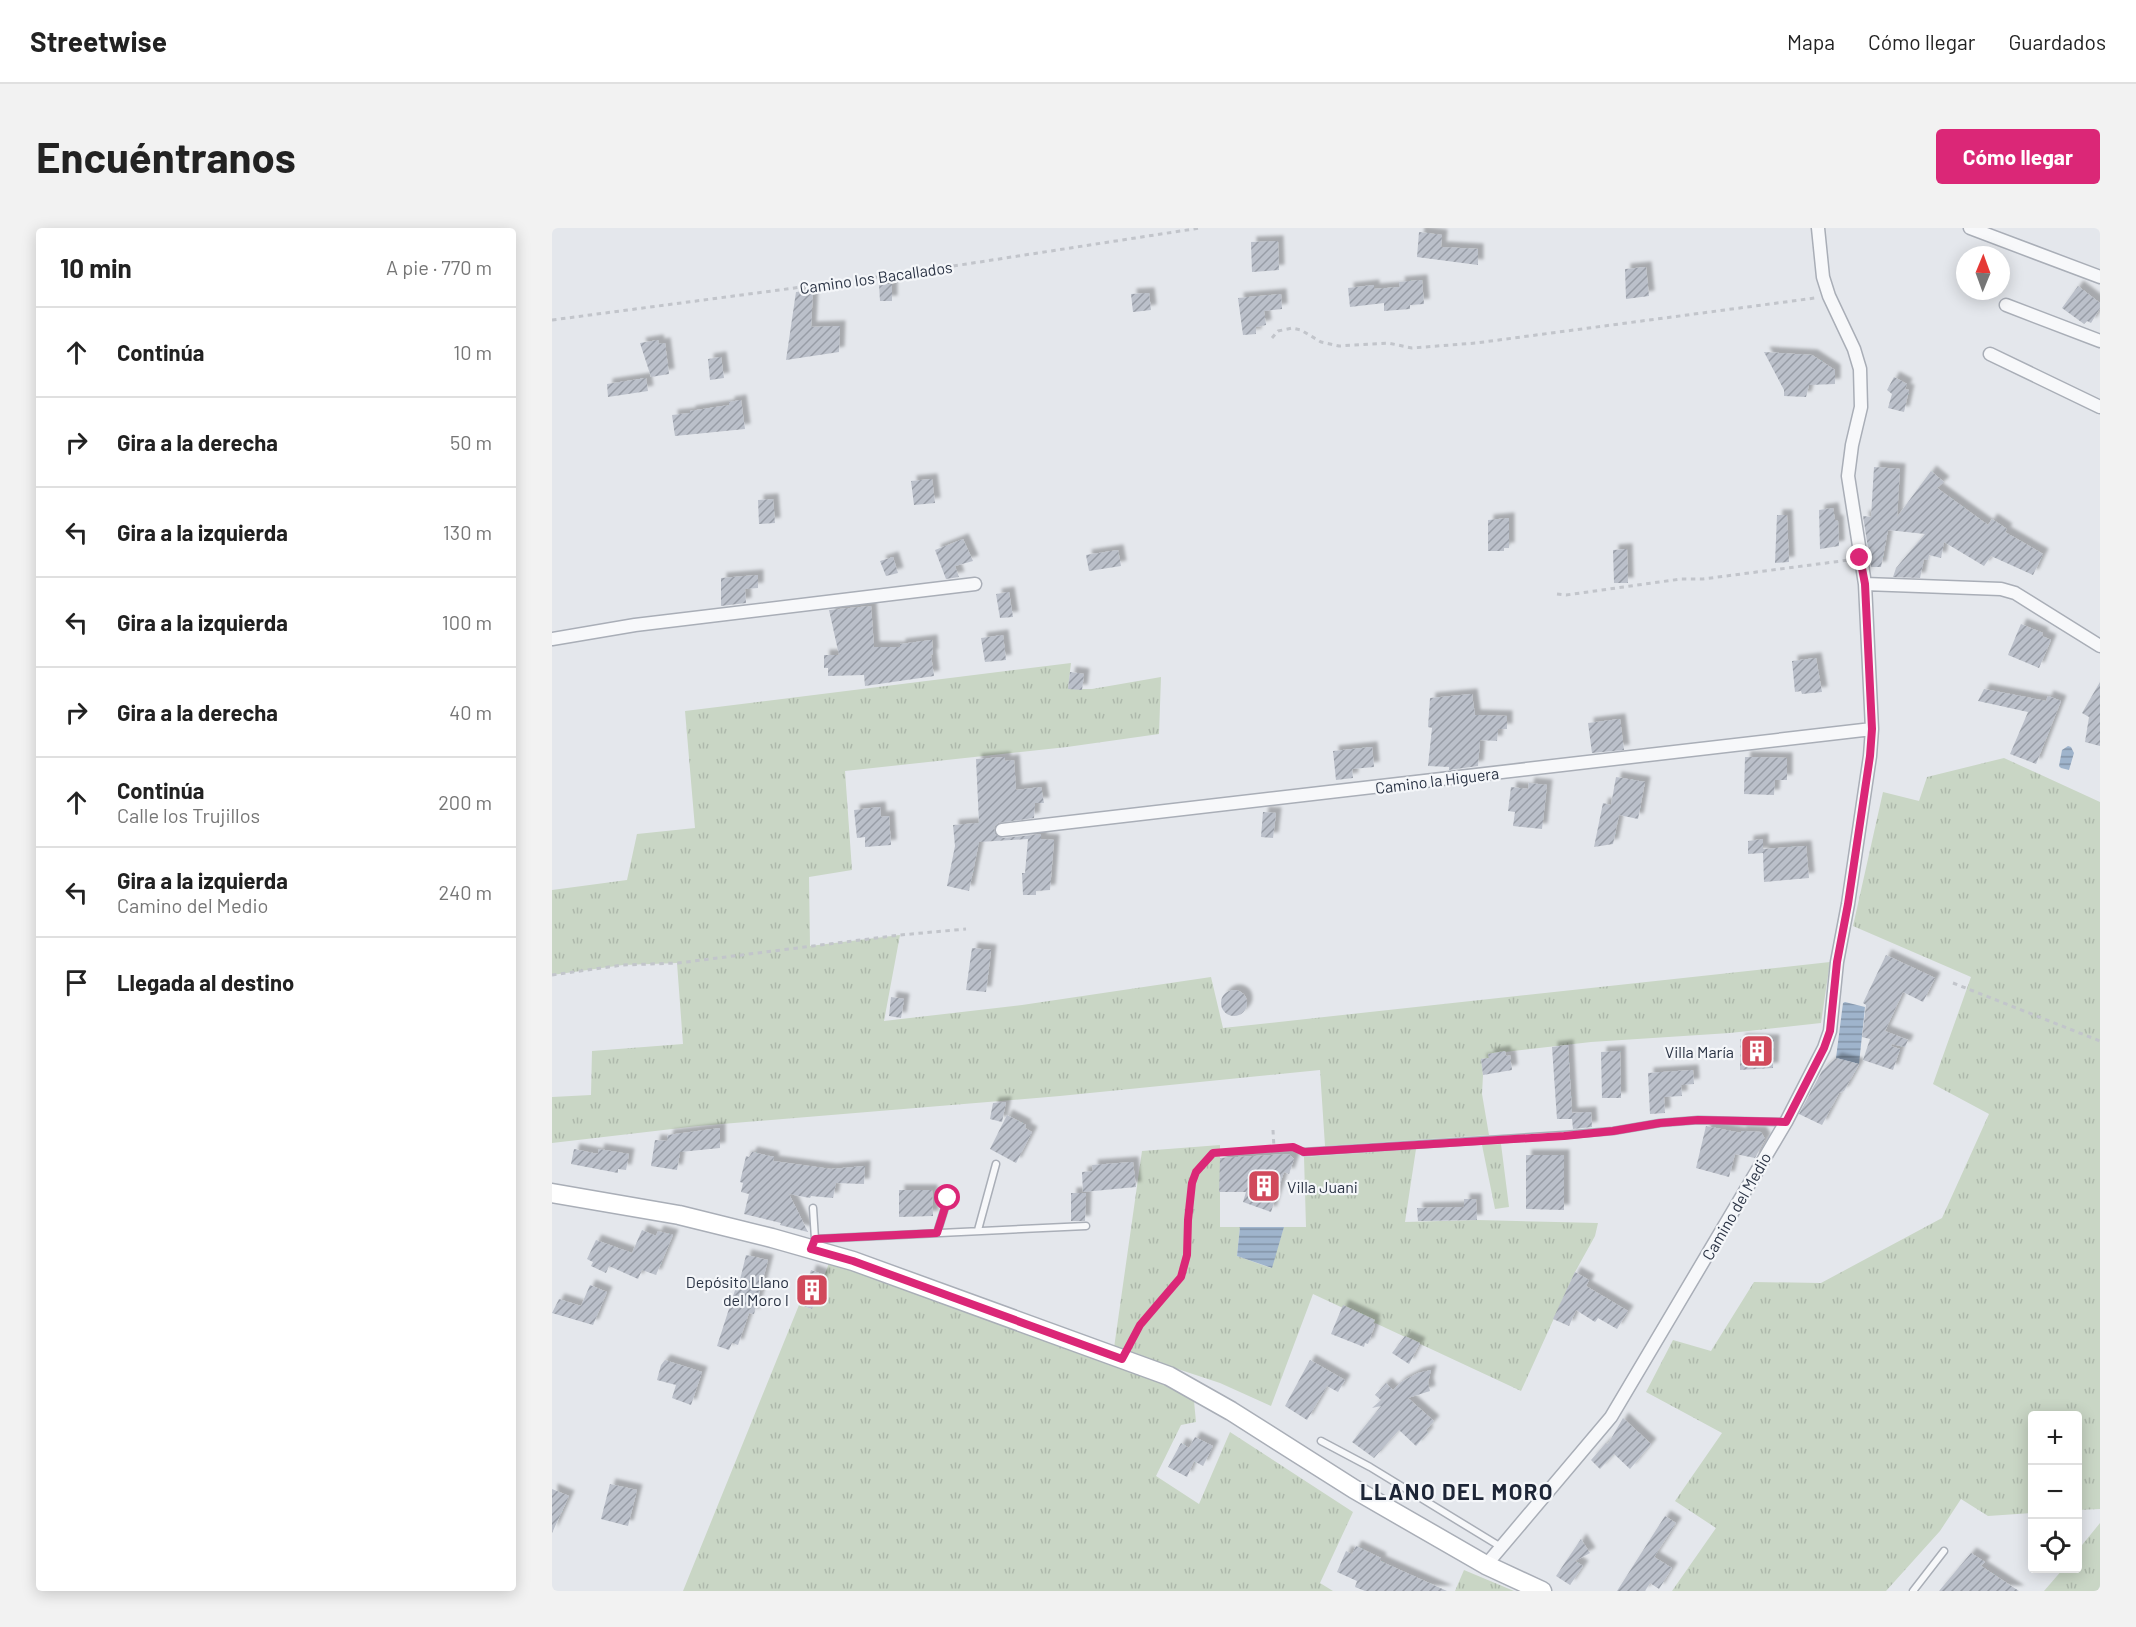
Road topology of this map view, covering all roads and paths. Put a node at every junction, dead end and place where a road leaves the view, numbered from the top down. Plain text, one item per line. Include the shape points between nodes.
1 (1200, 228) edge
2 (1818, 228) edge
3 (1970, 228) edge
4 (2100, 277) edge
5 (1829, 296) junction
6 (2006, 305) dead end
7 (552, 320) edge
8 (1272, 338) dead end
9 (2100, 341) edge
10 (1990, 354) dead end
11 (2100, 406) edge
12 (1860, 558) junction
13 (975, 584) dead end
14 (1865, 584) junction
15 (1557, 594) dead end
16 (552, 639) edge
17 (2100, 646) edge
18 (1872, 729) junction
19 (1002, 830) dead end
20 (966, 929) dead end
21 (552, 975) edge
22 (1953, 983) dead end
23 (2100, 1041) edge
24 (1786, 1122) junction
25 (1273, 1130) dead end
26 (1274, 1148) junction
27 (1304, 1152) joint
28 (996, 1164) dead end
29 (552, 1193) edge
30 (948, 1198) dead end
31 (813, 1208) dead end
32 (1086, 1226) dead end
33 (978, 1230) junction
34 (937, 1233) junction
35 (813, 1244) junction
36 (1122, 1359) junction
37 (1321, 1441) dead end
38 (1502, 1547) junction
39 (1944, 1551) dead end
40 (1486, 1565) junction
41 (1542, 1591) edge
42 (1913, 1591) edge

1 - 7 path, Camino los Bacallados via 908,273
2 - 5 street, Camino del Medio
3 - 4 street
5 - 8 path via 1412,348 1388,343 1339,346 1292,328 1278,331
5 - 12 street, Camino del Medio via 1860,369 1861,407 1848,476
6 - 9 street
10 - 11 street
12 - 14 street, Camino del Medio
12 - 15 path
13 - 16 street via 635,625
14 - 17 street via 2001,589 2015,593
14 - 18 street, Camino del Medio
18 - 19 street, Camino la Higuera
18 - 24 street, Camino del Medio via 1830,1031
20 - 21 path
22 - 23 path
24 - 27 lane via 1698,1120 1564,1136
24 - 38 street, Camino del Medio via 1611,1417
25 - 26 path
26 - 27 path via 1293,1147
26 - 36 path via 1213,1153 1196,1172 1181,1277 1140,1325
28 - 33 lane
29 - 35 main road
30 - 34 lane
31 - 35 lane
32 - 33 lane
33 - 34 lane
34 - 35 lane
35 - 36 main road
36 - 40 main road via 1169,1376 1231,1411 1354,1489
37 - 38 lane
38 - 40 street, Camino del Medio
39 - 42 lane
40 - 41 main road

